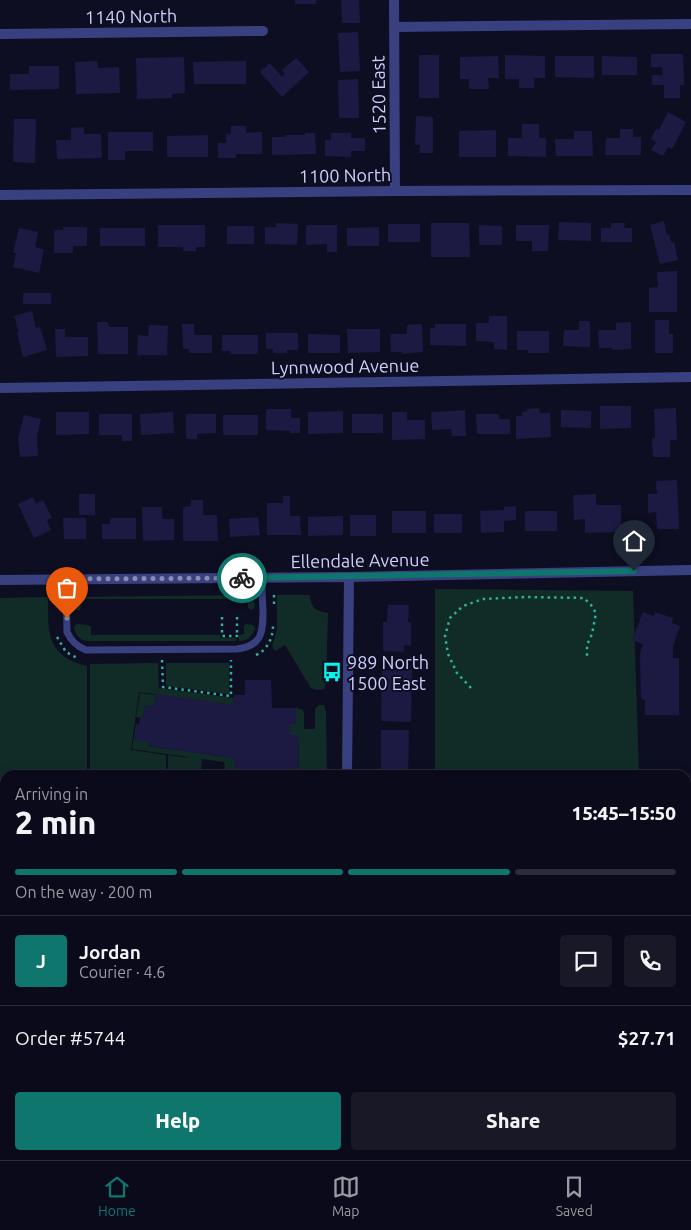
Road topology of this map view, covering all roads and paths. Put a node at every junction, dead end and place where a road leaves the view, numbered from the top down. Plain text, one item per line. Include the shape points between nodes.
1 (394, 0) edge
2 (691, 24) edge
3 (394, 27) junction
4 (263, 31) dead end
5 (0, 34) edge
6 (691, 190) edge
7 (395, 191) junction
8 (0, 195) edge
9 (691, 377) edge
10 (0, 388) edge
11 (691, 570) edge
12 (348, 577) junction
13 (262, 578) junction
14 (66, 579) junction
15 (0, 580) edge
16 (222, 617) dead end
17 (237, 617) dead end
18 (587, 656) dead end
19 (162, 660) dead end
20 (231, 660) dead end
21 (471, 688) dead end
22 (347, 770) edge

1 - 3 street, 1520 East
2 - 3 street
3 - 7 street, 1520 East
4 - 5 street, 1140 North
6 - 7 street, 1100 North
7 - 8 street, 1100 North
9 - 10 street, Lynnwood Avenue
11 - 12 street, Ellendale Avenue
12 - 13 street, Ellendale Avenue
12 - 22 street
13 - 14 street, Ellendale Avenue
13 - 14 lane via 263,626 255,644 250,647 86,650 70,639 67,632
14 - 15 street, Ellendale Avenue
16 - 17 path via 222,636 237,638
18 - 21 path via 596,613 584,598 483,599 463,606 450,618 445,636 448,654 457,673
19 - 20 path via 163,686 232,696

